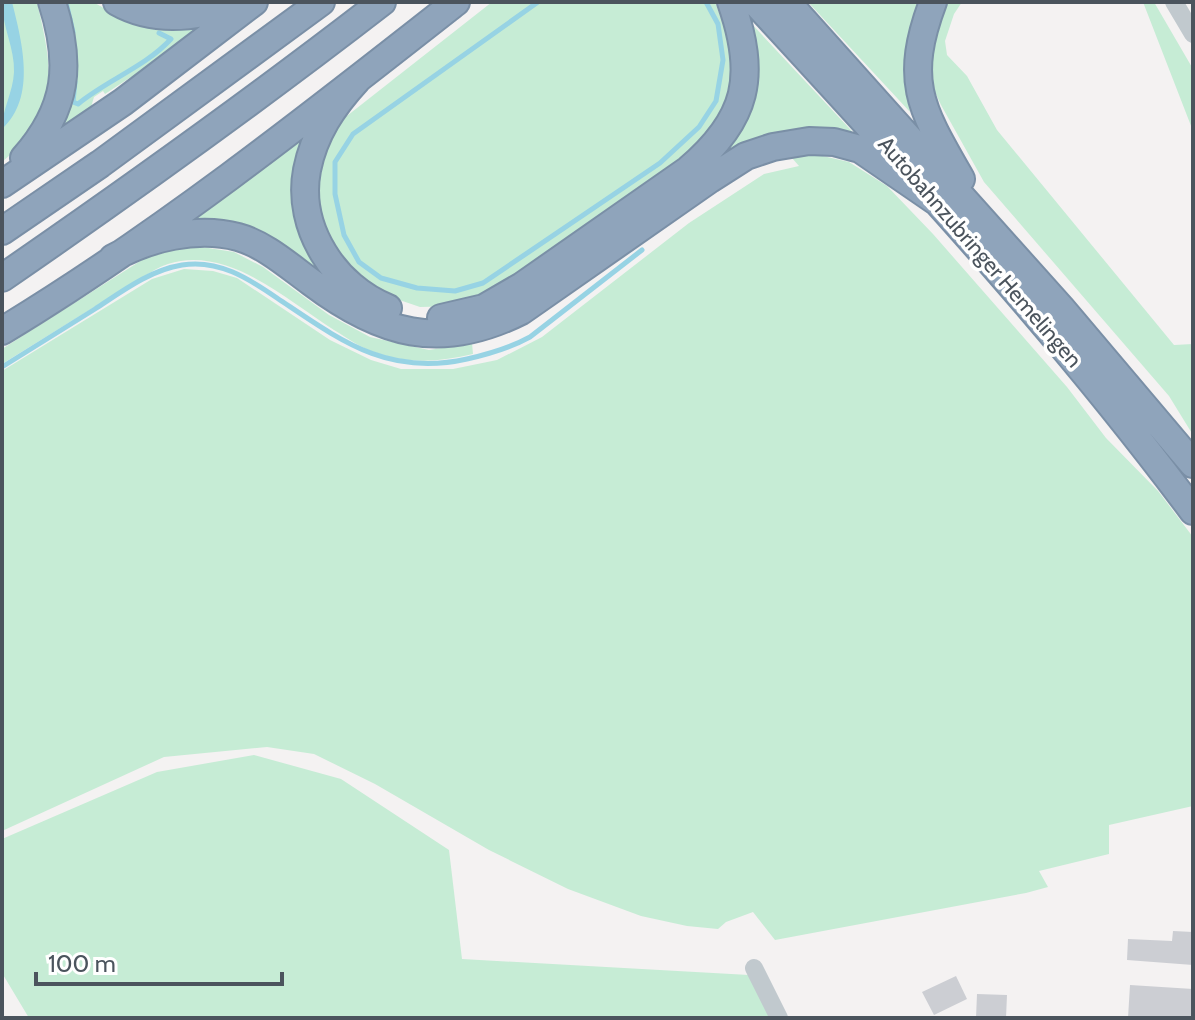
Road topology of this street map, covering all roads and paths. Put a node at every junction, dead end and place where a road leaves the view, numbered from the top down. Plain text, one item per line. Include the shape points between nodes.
1 (52, 2) edge
2 (117, 2) edge
3 (240, 2) edge
4 (254, 2) edge
5 (321, 2) edge
6 (382, 2) edge
7 (456, 2) edge
8 (731, 2) edge
9 (755, 2) edge
10 (787, 2) edge
11 (933, 2) edge
12 (1174, 2) edge
13 (1193, 34) edge
14 (357, 80) junction
15 (2, 183) edge
16 (940, 204) junction
17 (986, 224) junction
18 (2, 231) edge
19 (113, 258) junction
20 (2, 278) edge
21 (2, 331) edge
22 (1193, 464) edge
23 (1193, 511) edge
24 (754, 968) dead end
25 (779, 1018) edge

1 - 15 highway via 64,59 53,119
2 - 3 highway via 141,12 184,16
4 - 15 highway via 123,102
5 - 18 highway
6 - 20 highway via 129,191
7 - 14 highway
8 - 14 highway via 746,53 744,84 735,118 712,149 522,286 484,308 446,318 426,320 369,301 325,258 313,230 306,172 329,113
9 - 16 highway, Autobahnzubringer Hemelingen
10 - 17 highway, Autobahnzubringer Hemelingen
11 - 17 highway via 921,35 919,94 927,119
12 - 13 street
14 - 19 highway
16 - 19 highway via 860,149 809,141 773,147 746,156 710,179 521,311 493,325 457,333 422,334 384,325 238,237 152,240
16 - 23 highway, Autobahnzubringer Hemelingen via 1110,402
17 - 22 highway, Autobahnzubringer Hemelingen
19 - 21 highway
24 - 25 street

